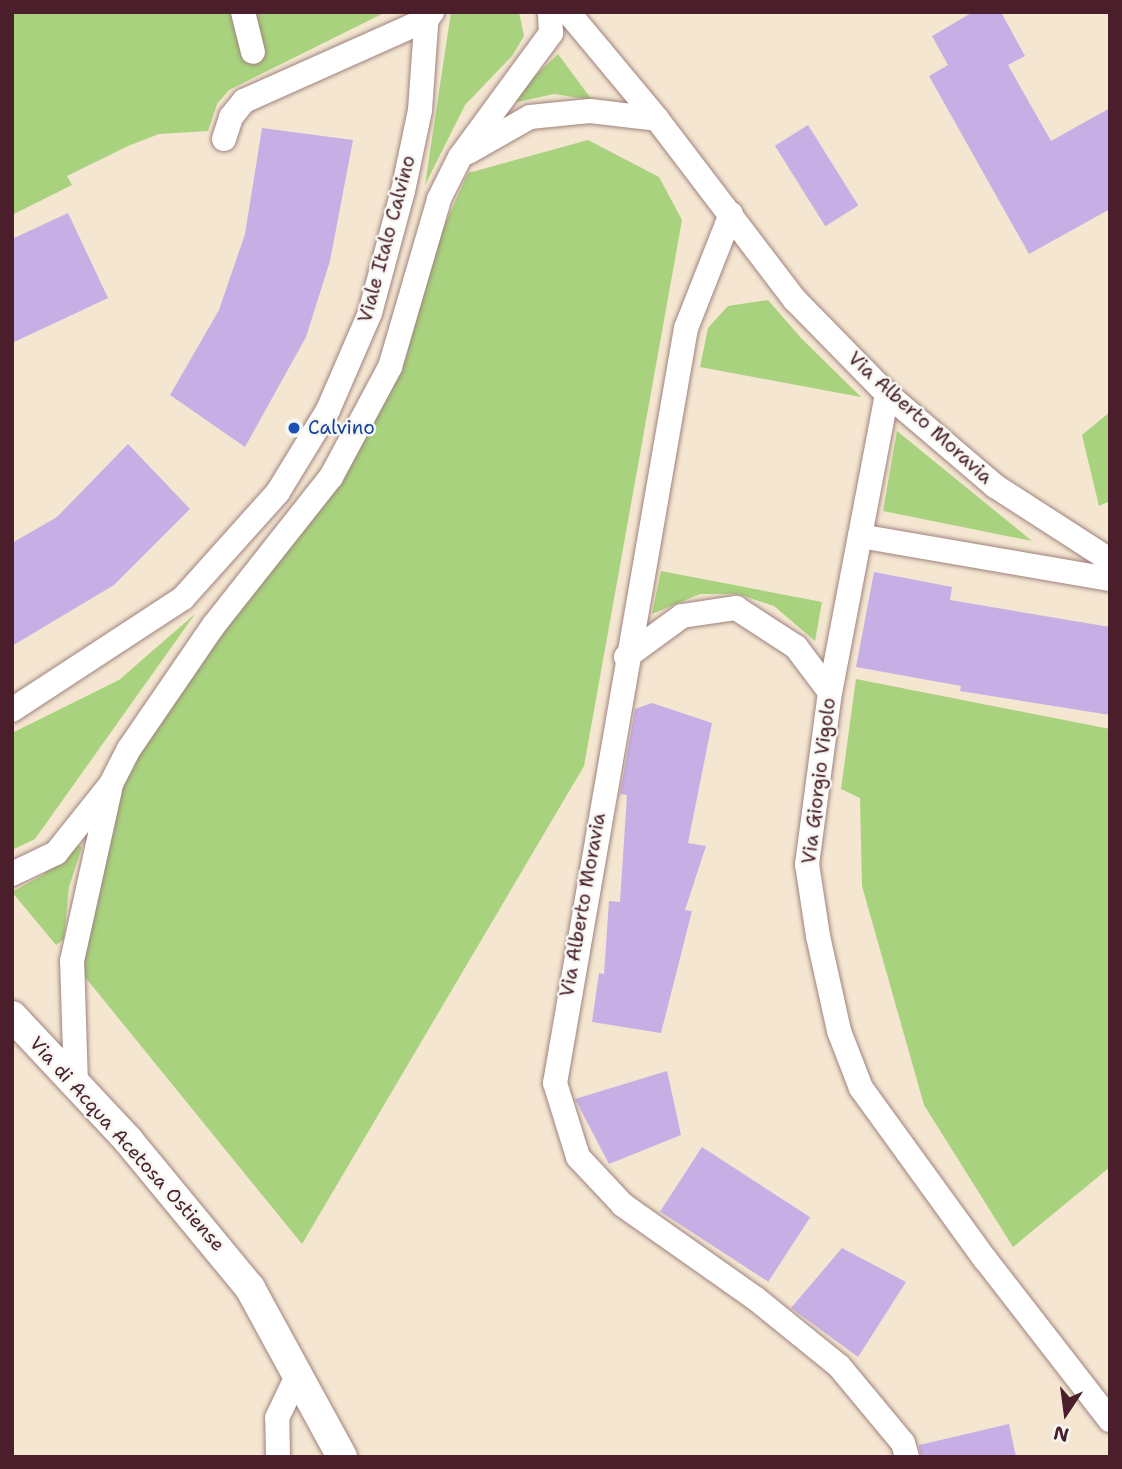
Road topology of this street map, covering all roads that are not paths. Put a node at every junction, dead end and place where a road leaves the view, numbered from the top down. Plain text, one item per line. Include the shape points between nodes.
1 (243, 12) edge
2 (550, 12) edge
3 (568, 12) edge
4 (429, 15) edge
5 (253, 52) dead end
6 (657, 119) junction
7 (224, 139) dead end
8 (460, 157) junction
9 (731, 214) junction
10 (887, 394) junction
11 (860, 536) junction
12 (1110, 560) edge
13 (1110, 579) edge
14 (626, 657) junction
15 (66, 674) junction
16 (830, 692) junction
17 (12, 693) edge
18 (12, 710) edge
19 (111, 785) junction
20 (12, 874) edge
21 (12, 1016) edge
22 (76, 1085) junction
23 (299, 1371) junction
24 (1110, 1420) edge
25 (278, 1457) edge
26 (342, 1457) edge
27 (907, 1457) edge

1 - 5 street
2 - 8 street, Viale Italo Calvino via 551,33
3 - 6 street, Via Alberto Moravia
4 - 7 street, Viale Italo Calvino via 244,101 231,117
4 - 15 street, Viale Italo Calvino via 420,110 402,191 370,313 328,410 278,492 183,598
6 - 8 street via 590,111 530,117
6 - 9 street, Via Alberto Moravia
8 - 19 street, Viale Italo Calvino via 439,199 390,367 331,477 214,625 129,749
9 - 10 street, Via Alberto Moravia via 795,300
9 - 14 street, Via Alberto Moravia via 686,328
10 - 11 street, Via Giorgio Vigolo
10 - 12 street, Via Alberto Moravia via 995,486
11 - 13 street
11 - 16 street, Via Giorgio Vigolo
14 - 16 street via 682,616 736,608 796,647
14 - 27 street, Via Alberto Moravia via 557,1051 555,1083 578,1157 623,1205 755,1298 839,1366 904,1443
15 - 17 street, Viale Italo Calvino
15 - 18 street, Viale Italo Calvino
16 - 24 street, Via Giorgio Vigolo via 807,864 839,1031 861,1088 976,1248
19 - 20 street, Viale Italo Calvino via 56,853
19 - 22 street, Viale Italo Calvino via 72,961
21 - 22 street, Via di Acqua Acetosa Ostiense
22 - 23 street, Via di Acqua Acetosa Ostiense via 208,1233 250,1288
23 - 25 street via 277,1418
23 - 26 street, Via di Acqua Acetosa Ostiense

